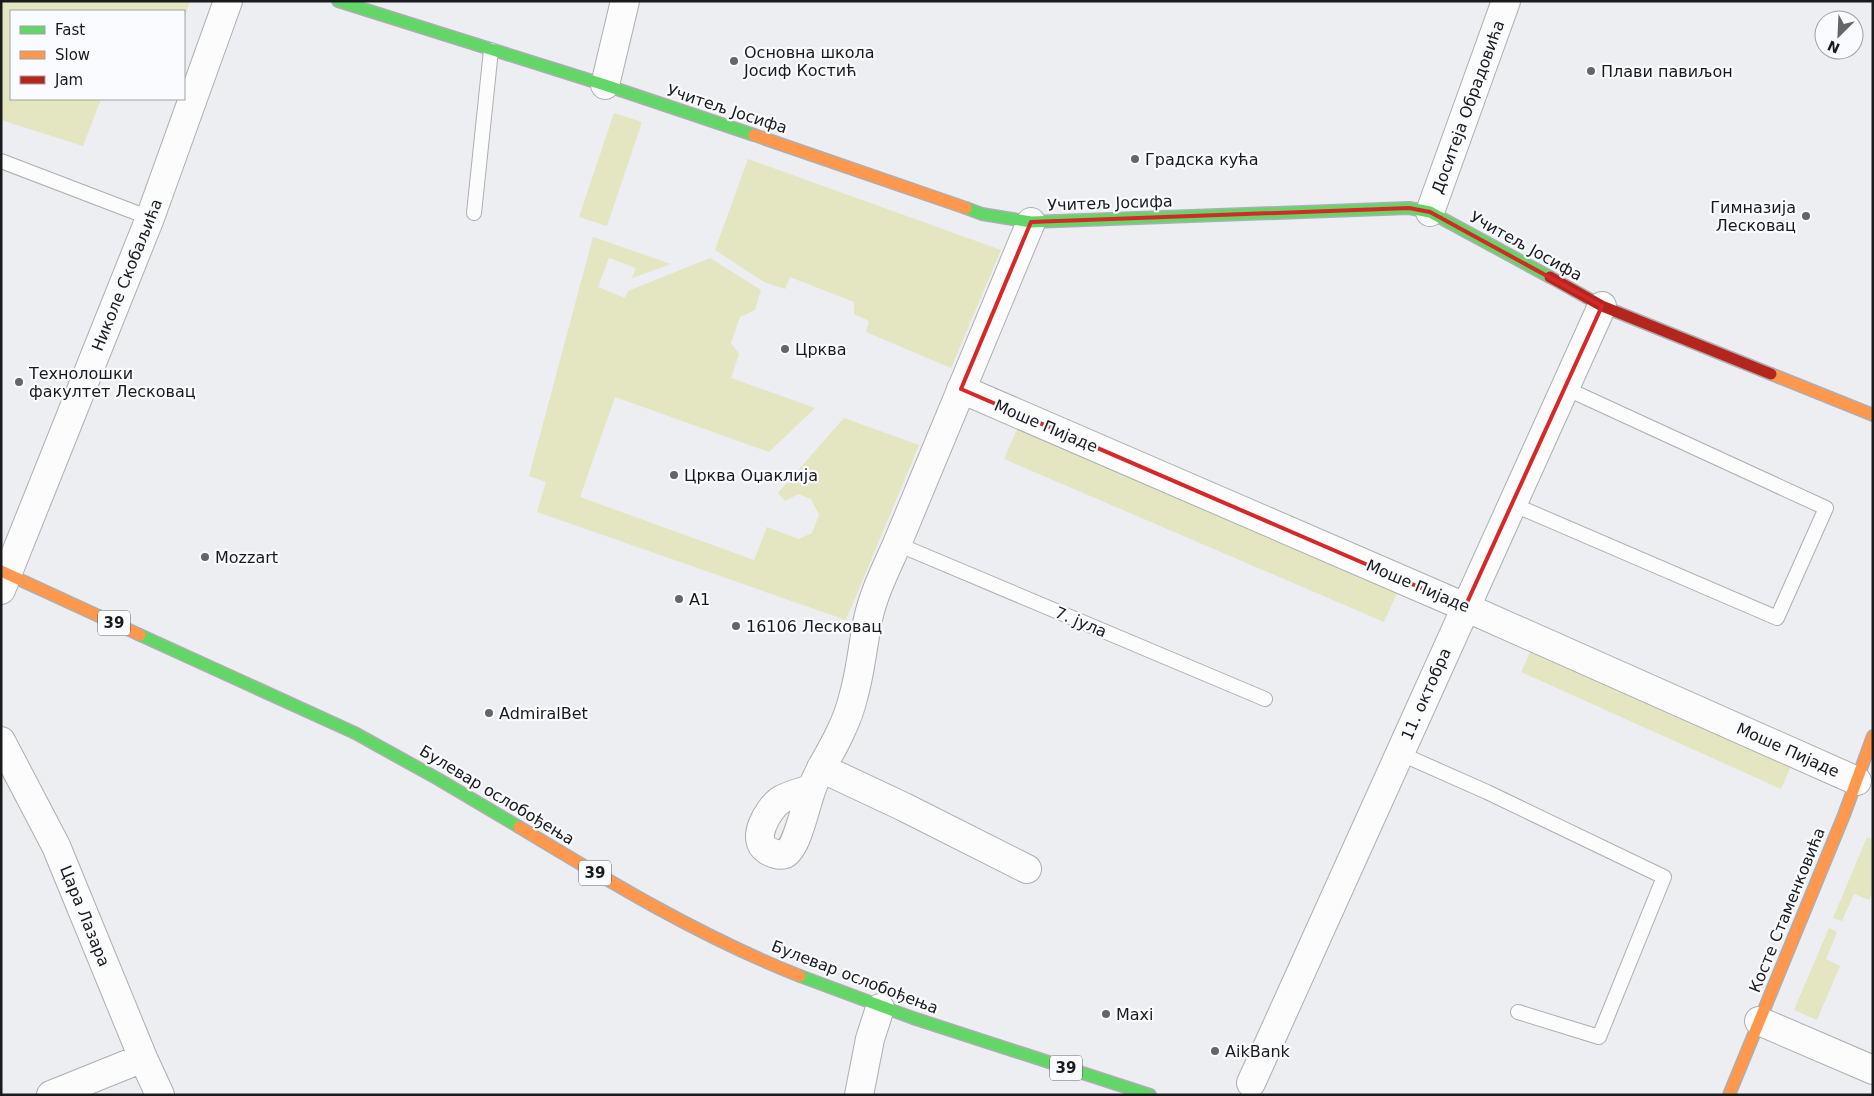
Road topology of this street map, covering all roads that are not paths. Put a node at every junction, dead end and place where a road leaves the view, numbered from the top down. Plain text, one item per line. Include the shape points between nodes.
1 (228, 1) edge
2 (338, 1) edge
3 (625, 1) edge
4 (1506, 1) edge
5 (491, 50) junction
6 (605, 85) junction
7 (1, 161) edge
8 (474, 212) dead end
9 (1430, 212) junction
10 (150, 218) junction
11 (1031, 222) junction
12 (1602, 306) junction
13 (1564, 388) junction
14 (961, 389) junction
15 (1873, 415) edge
16 (1512, 504) junction
17 (897, 544) junction
18 (3, 578) edge
19 (1465, 607) junction
20 (1265, 699) dead end
21 (1873, 736) edge
22 (1, 741) edge
23 (1400, 753) junction
24 (1865, 784) edge
25 (1027, 869) dead end
26 (880, 1008) junction
27 (1518, 1012) dead end
28 (1759, 1021) junction
29 (143, 1058) junction
30 (1873, 1070) edge
31 (1251, 1083) dead end
32 (51, 1095) edge
33 (160, 1095) edge
34 (859, 1095) edge
35 (1150, 1095) edge
36 (1728, 1095) edge

1 - 10 street, Николе Скобаљића
2 - 5 street, Учитељ Јосифа
3 - 6 street
4 - 9 street, Доситеја Обрадовића
5 - 6 street, Учитељ Јосифа
5 - 8 lane
6 - 11 street, Учитељ Јосифа via 982,214
7 - 10 lane
9 - 11 street, Учитељ Јосифа via 1410,208
9 - 12 street, Учитељ Јосифа
10 - 18 street, Николе Скобаљића
11 - 14 street
12 - 13 street, 11. октобра
12 - 15 street, Учитељ Јосифа
13 - 16 street, 11. октобра
13 - 16 lane via 1826,508 1777,618
14 - 17 street
14 - 19 street, Моше Пијаде
16 - 19 street, 11. октобра
17 - 20 lane, 7. јула
17 - 25 street via 877,587 868,618 854,694 840,732 816,778 904,807
18 - 26 street, Булевар ослобођења / 39 via 355,733 684,923 806,979
19 - 23 street, 11. октобра
19 - 24 street, Моше Пијаде
21 - 24 street, Косте Стаменковића
22 - 29 street, Цара Лазара via 56,846
23 - 27 lane via 1664,877 1600,1037
23 - 31 street, 11. октобра
24 - 28 street, Косте Стаменковића
26 - 34 street
26 - 35 street, Булевар ослобођења / 39
28 - 30 street
28 - 36 street, Косте Стаменковића
29 - 32 street
29 - 33 street, Цара Лазара

